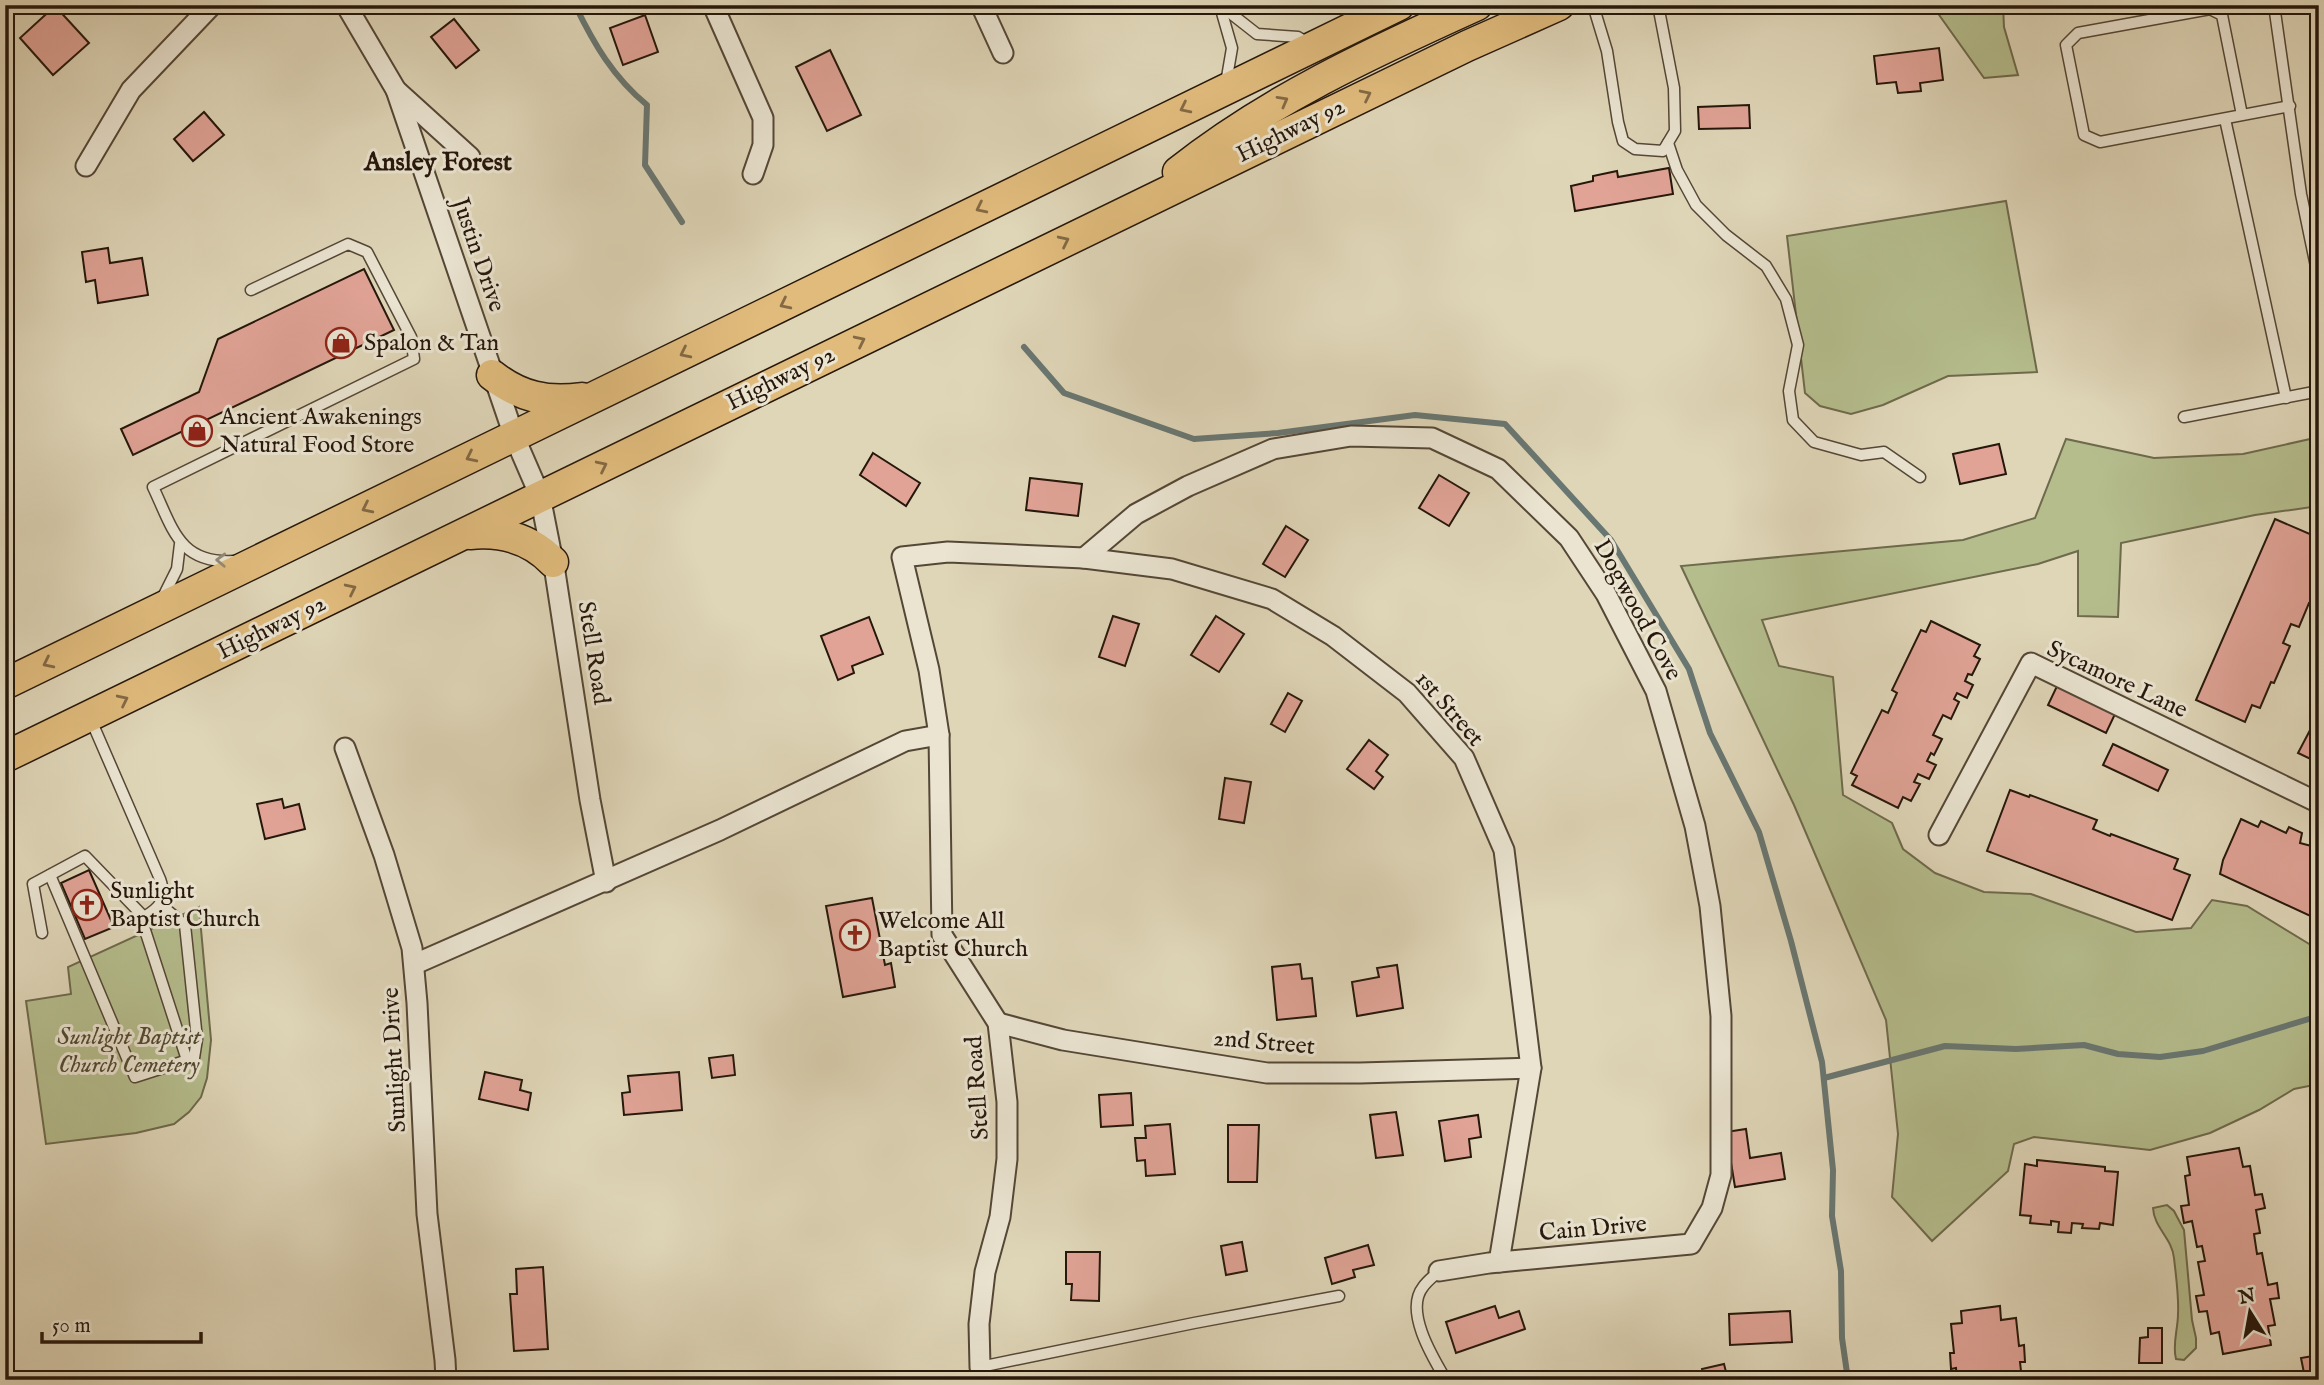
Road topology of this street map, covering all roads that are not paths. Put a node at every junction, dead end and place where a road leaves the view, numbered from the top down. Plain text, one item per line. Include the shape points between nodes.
1 (212, 5) edge
2 (346, 5) edge
3 (713, 5) edge
4 (981, 5) edge
5 (1220, 5) edge
6 (1399, 5) edge
7 (1477, 5) edge
8 (1559, 5) edge
9 (1592, 5) edge
10 (1658, 5) edge
11 (2274, 5) edge
12 (1313, 47) junction
13 (1003, 53) dead end
14 (1224, 89) junction
15 (396, 90) junction
16 (2290, 106) junction
17 (2242, 115) junction
18 (2225, 118) junction
19 (1668, 143) junction
20 (470, 157) dead end
21 (86, 166) dead end
22 (753, 174) dead end
23 (1150, 199) junction
24 (2319, 282) edge
25 (251, 289) dead end
26 (492, 375) junction
27 (2319, 391) edge
28 (600, 394) junction
29 (2286, 398) junction
30 (2185, 417) dead end
31 (513, 436) junction
32 (1920, 477) dead end
33 (540, 496) junction
34 (462, 535) junction
35 (180, 544) junction
36 (266, 557) junction
37 (902, 557) joint
38 (1084, 558) junction
39 (553, 562) junction
40 (153, 611) junction
41 (5, 684) edge
42 (89, 716) junction
43 (939, 736) junction
44 (345, 748) dead end
45 (5, 757) edge
46 (2319, 803) edge
47 (1939, 835) dead end
48 (50, 875) junction
49 (606, 882) junction
50 (161, 905) junction
51 (144, 917) junction
52 (42, 933) dead end
53 (415, 964) junction
54 (998, 1023) junction
55 (187, 1060) junction
56 (1531, 1068) junction
57 (1691, 1244) joint
58 (1499, 1262) junction
59 (1439, 1271) joint
60 (1339, 1296) dead end
61 (981, 1373) edge
62 (446, 1380) edge
63 (1446, 1380) edge

1 - 21 street via 131,90
2 - 15 street, Justin Drive
3 - 22 street via 764,118
4 - 13 street
5 - 12 lane via 1257,34 1298,37
5 - 14 lane via 1232,48
6 - 12 main road
23 -> 7 main road via 1207,149 1268,109
23 -> 8 main road, Highway 92
9 - 19 lane via 1607,51 1623,141 1634,149 1663,151
10 - 19 lane via 1674,88 1675,131
11 - 16 lane
12 - 14 main road
14 -> 28 main road
15 - 20 street, Justin Drive
15 - 26 street, Justin Drive
16 - 17 lane
16 - 24 lane
17 - 18 lane
17 - 18 lane via 2222,15 2210,9 2078,33 2066,45 2084,135 2100,142
18 - 29 lane
19 - 32 lane via 1696,205 1766,266 1786,299 1798,345 1789,391 1793,420 1814,442 1861,455 1884,452
33 -> 23 main road, Highway 92
25 - 35 lane via 348,244 367,251 411,337 414,359 153,487
26 - 28 main road via 514,390 545,400
26 - 31 street, Justin Drive
27 - 29 lane
28 - 31 main road
29 - 30 lane
31 - 33 street, Stell Road
31 -> 36 main road
33 - 34 main road, Highway 92
33 - 39 street, Stell Road
34 - 39 main road via 513,537
42 -> 34 main road, Highway 92
36 -> 35 lane via 215,561
35 - 40 lane via 177,569
36 - 40 main road
37 - 38 street, 1st Street via 948,552
37 - 43 street, Stell Road via 929,670
38 - 56 street, 1st Street via 1172,569 1272,599 1333,636 1408,694 1464,758 1504,849
38 - 57 street, Dogwood Cove via 1136,514 1188,486 1273,449 1351,436 1432,438 1454,448 1498,469 1569,538 1606,594 1656,691 1695,826 1710,906 1721,1016 1721,1175 1712,1208
39 - 49 street, Stell Road
40 -> 41 main road
42 - 45 main road, Highway 92
42 - 50 lane via 160,879
43 - 49 street via 905,741
43 - 54 street, Stell Road via 942,935
44 - 53 street, Sunlight Drive via 410,934
46 - 47 street, Sycamore Lane via 2031,663
48 - 51 lane via 85,856
48 - 52 lane via 33,884
48 - 55 lane via 135,1077
49 - 53 street
50 - 51 lane
50 - 55 lane via 185,925 197,1040 194,1058
51 - 55 lane
53 - 62 street, Sunlight Drive via 427,1214
54 - 56 street, 2nd Street via 1063,1040 1267,1073
54 - 61 street, Stell Road via 1007,1102 1007,1158 1000,1216 985,1272 979,1324
56 - 58 street, 1st Street
57 - 58 street, Cain Drive
58 - 59 street
59 - 63 lane via 1421,1288 1416,1306 1427,1344
60 - 61 lane via 1180,1325

